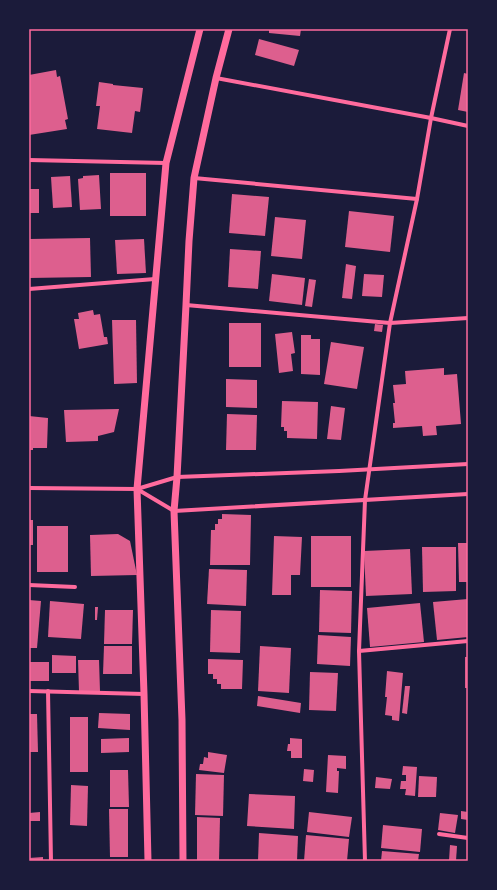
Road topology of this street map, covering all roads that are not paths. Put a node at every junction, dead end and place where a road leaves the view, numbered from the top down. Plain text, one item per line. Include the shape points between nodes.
1 (200, 29) edge
2 (229, 29) edge
3 (450, 29) edge
4 (216, 78) junction
5 (432, 118) junction
6 (468, 126) edge
7 (29, 160) edge
8 (166, 163) junction
9 (194, 178) junction
10 (417, 200) junction
11 (156, 279) junction
12 (29, 289) edge
13 (186, 305) junction
14 (468, 318) edge
15 (390, 322) junction
16 (468, 464) edge
17 (370, 470) junction
18 (177, 477) junction
19 (29, 488) edge
20 (137, 488) junction
21 (468, 494) edge
22 (365, 500) junction
23 (174, 511) junction
24 (29, 585) edge
25 (75, 587) dead end
26 (468, 641) edge
27 (359, 652) junction
28 (29, 691) edge
29 (48, 692) junction
30 (144, 694) junction
31 (440, 834) dead end
32 (468, 838) edge
33 (51, 861) edge
34 (148, 861) edge
35 (183, 861) edge
36 (365, 861) edge

1 - 8 street
2 - 4 street
3 - 5 street
4 - 5 street
4 - 9 street
5 - 6 street
5 - 10 street
7 - 8 street
8 - 11 street
9 - 10 street
9 - 13 street
10 - 15 street
11 - 12 street
11 - 20 street
13 - 15 street
13 - 18 street
14 - 15 street
15 - 17 street
16 - 17 street
17 - 18 street
17 - 22 street
18 - 20 street
18 - 23 street
19 - 20 street
20 - 23 street
20 - 30 street
21 - 22 street
22 - 23 street
22 - 27 street
23 - 35 street via 182,720
24 - 25 street
26 - 27 street
27 - 36 street
28 - 29 street
29 - 30 street
29 - 33 street
30 - 34 street
31 - 32 street

